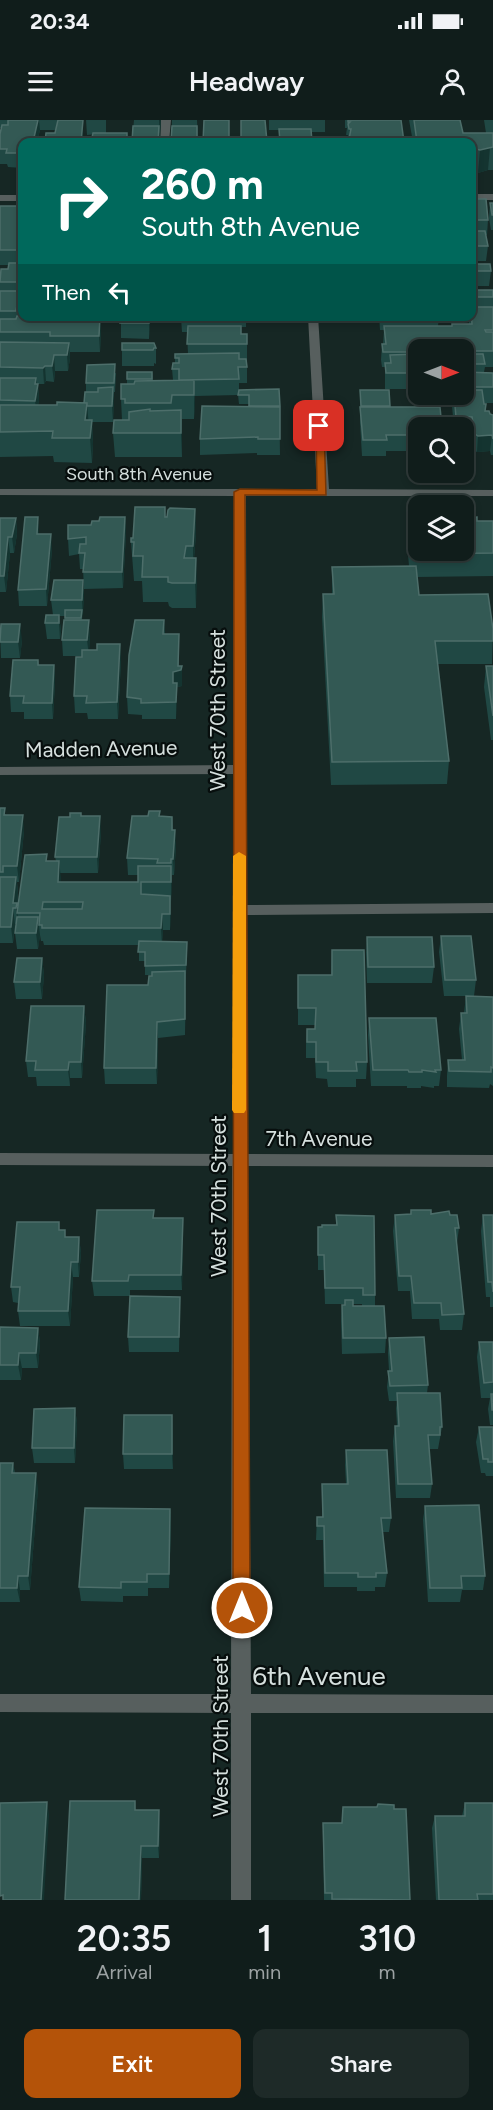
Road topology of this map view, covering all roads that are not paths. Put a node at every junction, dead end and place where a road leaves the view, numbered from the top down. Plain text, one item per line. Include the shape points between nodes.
1 (166, 120) edge
2 (165, 138) edge
3 (476, 197) edge
4 (493, 197) edge
5 (0, 198) edge
6 (18, 198) edge
7 (313, 321) edge
8 (0, 492) edge
9 (240, 492) junction
10 (323, 493) junction
11 (493, 493) edge
12 (239, 769) junction
13 (0, 771) edge
14 (493, 908) edge
15 (239, 910) junction
16 (0, 1159) edge
17 (239, 1160) junction
18 (493, 1161) edge
19 (242, 1702) junction
20 (0, 1703) edge
21 (493, 1704) edge
22 (242, 1900) edge

1 - 2 street
3 - 4 street
5 - 6 street
7 - 10 street
8 - 9 street, South 8th Avenue
9 - 10 street, South 8th Avenue
9 - 12 street, West 70th Street
10 - 11 street, South 8th Avenue
12 - 13 street, Madden Avenue
12 - 15 street, West 70th Street
14 - 15 street
15 - 17 street, West 70th Street
16 - 17 street, 7th Avenue
17 - 18 street, 7th Avenue
17 - 19 street, West 70th Street
19 - 20 street, 6th Avenue
19 - 21 street, 6th Avenue
19 - 22 street, West 70th Street

